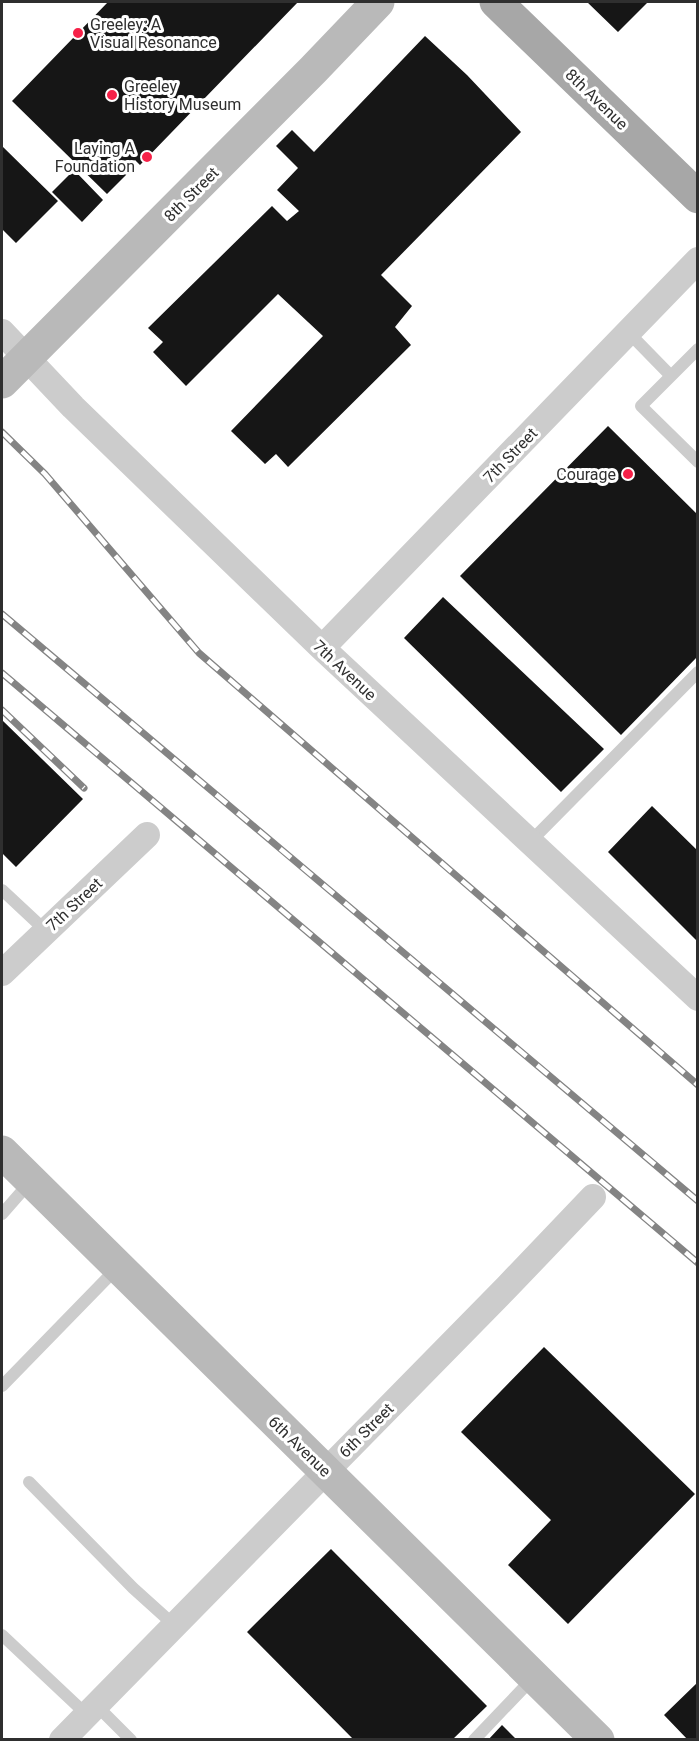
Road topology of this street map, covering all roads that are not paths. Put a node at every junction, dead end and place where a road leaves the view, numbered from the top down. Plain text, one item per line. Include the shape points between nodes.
1 (378, 2) edge
2 (496, 2) edge
3 (698, 197) edge
4 (698, 260) edge
5 (2, 332) edge
6 (629, 333) junction
7 (698, 349) edge
8 (25, 357) junction
9 (671, 376) junction
10 (2, 382) edge
11 (698, 462) edge
12 (322, 648) junction
13 (698, 672) edge
14 (147, 835) dead end
15 (530, 842) junction
16 (2, 890) edge
17 (46, 931) junction
18 (2, 973) edge
19 (698, 998) edge
20 (2, 1152) edge
21 (31, 1181) junction
22 (593, 1197) dead end
23 (2, 1214) edge
24 (118, 1267) junction
25 (2, 1386) edge
26 (326, 1471) junction
27 (29, 1482) dead end
28 (174, 1625) junction
29 (2, 1635) edge
30 (535, 1677) junction
31 (91, 1709) junction
32 (62, 1740) edge
33 (131, 1740) edge
34 (474, 1740) edge
35 (598, 1740) edge

1 - 8 street, 8th Street
2 - 3 main road, 8th Avenue
4 - 6 street, 7th Street
5 - 8 street, 7th Avenue
6 - 9 lane
6 - 12 street, 7th Street
7 - 9 lane
8 - 10 street, 8th Street
8 - 12 street, 7th Avenue
9 - 11 lane via 641,406
12 - 15 street, 7th Avenue
13 - 15 lane
14 - 17 street, 7th Street
15 - 19 street, 7th Avenue
16 - 17 lane
17 - 18 street, 7th Street
20 - 21 street, 6th Avenue
21 - 23 lane
21 - 24 street, 6th Avenue
22 - 26 street, 6th Street
24 - 25 lane
24 - 26 street, 6th Avenue
26 - 28 street, 6th Street
26 - 30 street, 6th Avenue
27 - 28 lane
28 - 31 street, 6th Street
29 - 31 lane
30 - 34 lane
30 - 35 street, 6th Avenue
31 - 32 street, 6th Street
31 - 33 lane

